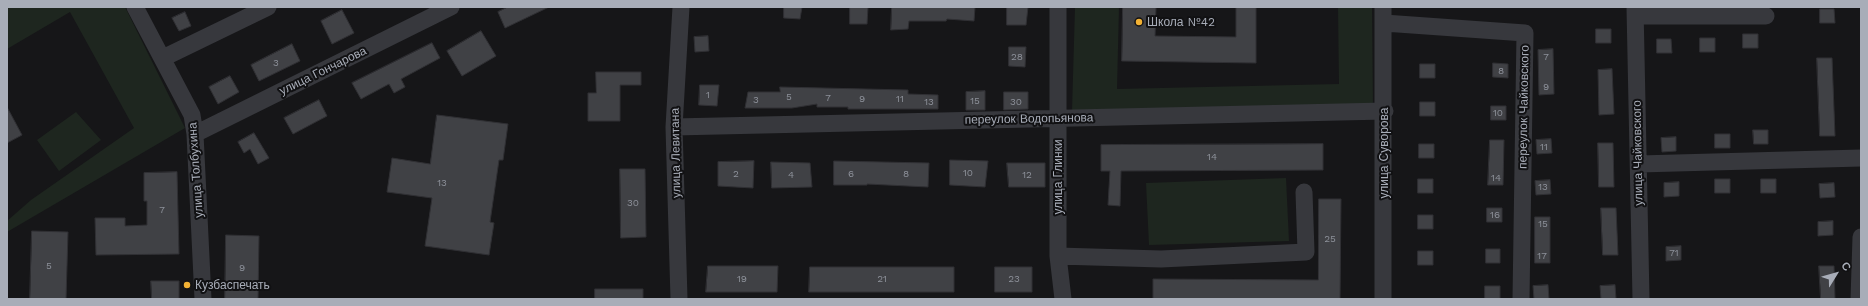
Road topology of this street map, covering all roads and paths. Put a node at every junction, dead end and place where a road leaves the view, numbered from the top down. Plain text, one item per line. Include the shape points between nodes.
1 (135, 7) edge
2 (268, 7) edge
3 (451, 7) edge
4 (681, 7) edge
5 (1058, 7) edge
6 (1636, 12) edge
7 (1384, 15) edge
8 (1766, 16) dead end
9 (163, 58) junction
10 (1384, 111) junction
11 (1058, 118) junction
12 (674, 127) junction
13 (195, 134) junction
14 (1861, 158) edge
15 (1639, 164) junction
16 (1304, 192) dead end
17 (1861, 237) edge
18 (1058, 256) junction
19 (203, 299) edge
20 (679, 299) edge
21 (1063, 299) edge
22 (1383, 299) edge
23 (1521, 299) edge
24 (1641, 299) edge
25 (1859, 299) edge

1 - 9 street, улица Толбухина
2 - 9 street
3 - 13 street, улица Гончарова
4 - 12 street, улица Левитана
5 - 11 street, улица Глинки
6 - 8 street
6 - 15 street, улица Чайковского
7 - 10 street, улица Суворова
7 - 23 street, переулок Чайковского via 1525,33
9 - 13 street, улица Толбухина via 192,115
10 - 11 street, переулок Водопьянова
10 - 22 street, улица Суворова
11 - 12 street, переулок Водопьянова
11 - 18 street, улица Глинки
12 - 20 street, улица Левитана
13 - 19 street, улица Толбухина
14 - 15 street
15 - 24 street, улица Чайковского
16 - 18 street via 1306,252 1160,259
17 - 25 street
18 - 21 street, улица Глинки

